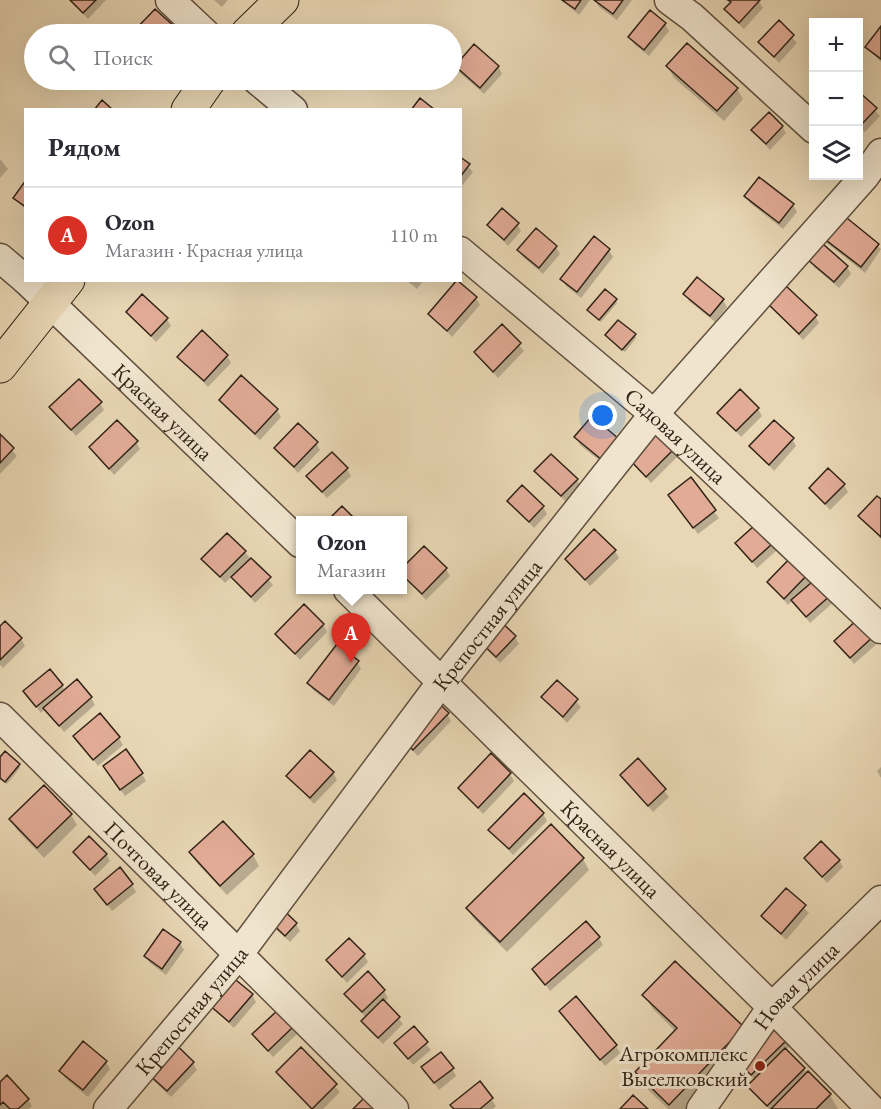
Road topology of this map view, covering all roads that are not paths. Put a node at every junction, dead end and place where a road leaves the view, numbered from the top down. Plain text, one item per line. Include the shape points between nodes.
1 (170, 0) edge
2 (282, 0) edge
3 (669, 0) edge
4 (195, 24) edge
5 (257, 24) edge
6 (202, 90) edge
7 (269, 90) edge
8 (189, 108) edge
9 (291, 108) edge
10 (810, 126) edge
11 (881, 153) edge
12 (868, 178) edge
13 (462, 253) edge
14 (0, 258) edge
15 (24, 278) edge
16 (32, 282) edge
17 (60, 292) edge
18 (0, 366) edge
19 (654, 414) junction
20 (296, 539) edge
21 (352, 594) edge
22 (881, 629) edge
23 (442, 680) junction
24 (0, 717) edge
25 (881, 900) edge
26 (238, 955) junction
27 (772, 1006) junction
28 (108, 1109) edge
29 (393, 1109) edge
30 (701, 1109) edge
31 (872, 1109) edge

1 - 4 street
2 - 5 main road
3 - 10 street via 693,17
6 - 8 main road
7 - 9 street
11 - 12 street, Крепостная улица
12 - 19 street, Крепостная улица
13 - 19 street, Садовая улица
14 - 15 street, Красная улица
16 - 17 street, Красная улица
17 - 18 main road
17 - 20 street, Красная улица
19 - 22 street, Садовая улица
19 - 23 street, Крепостная улица
21 - 23 street, Красная улица
23 - 26 street, Крепостная улица
23 - 27 street, Красная улица
24 - 26 street, Почтовая улица
25 - 27 street, Новая улица
26 - 28 street, Крепостная улица
26 - 29 street, Почтовая улица
27 - 30 street, Новая улица
27 - 31 street, Красная улица

